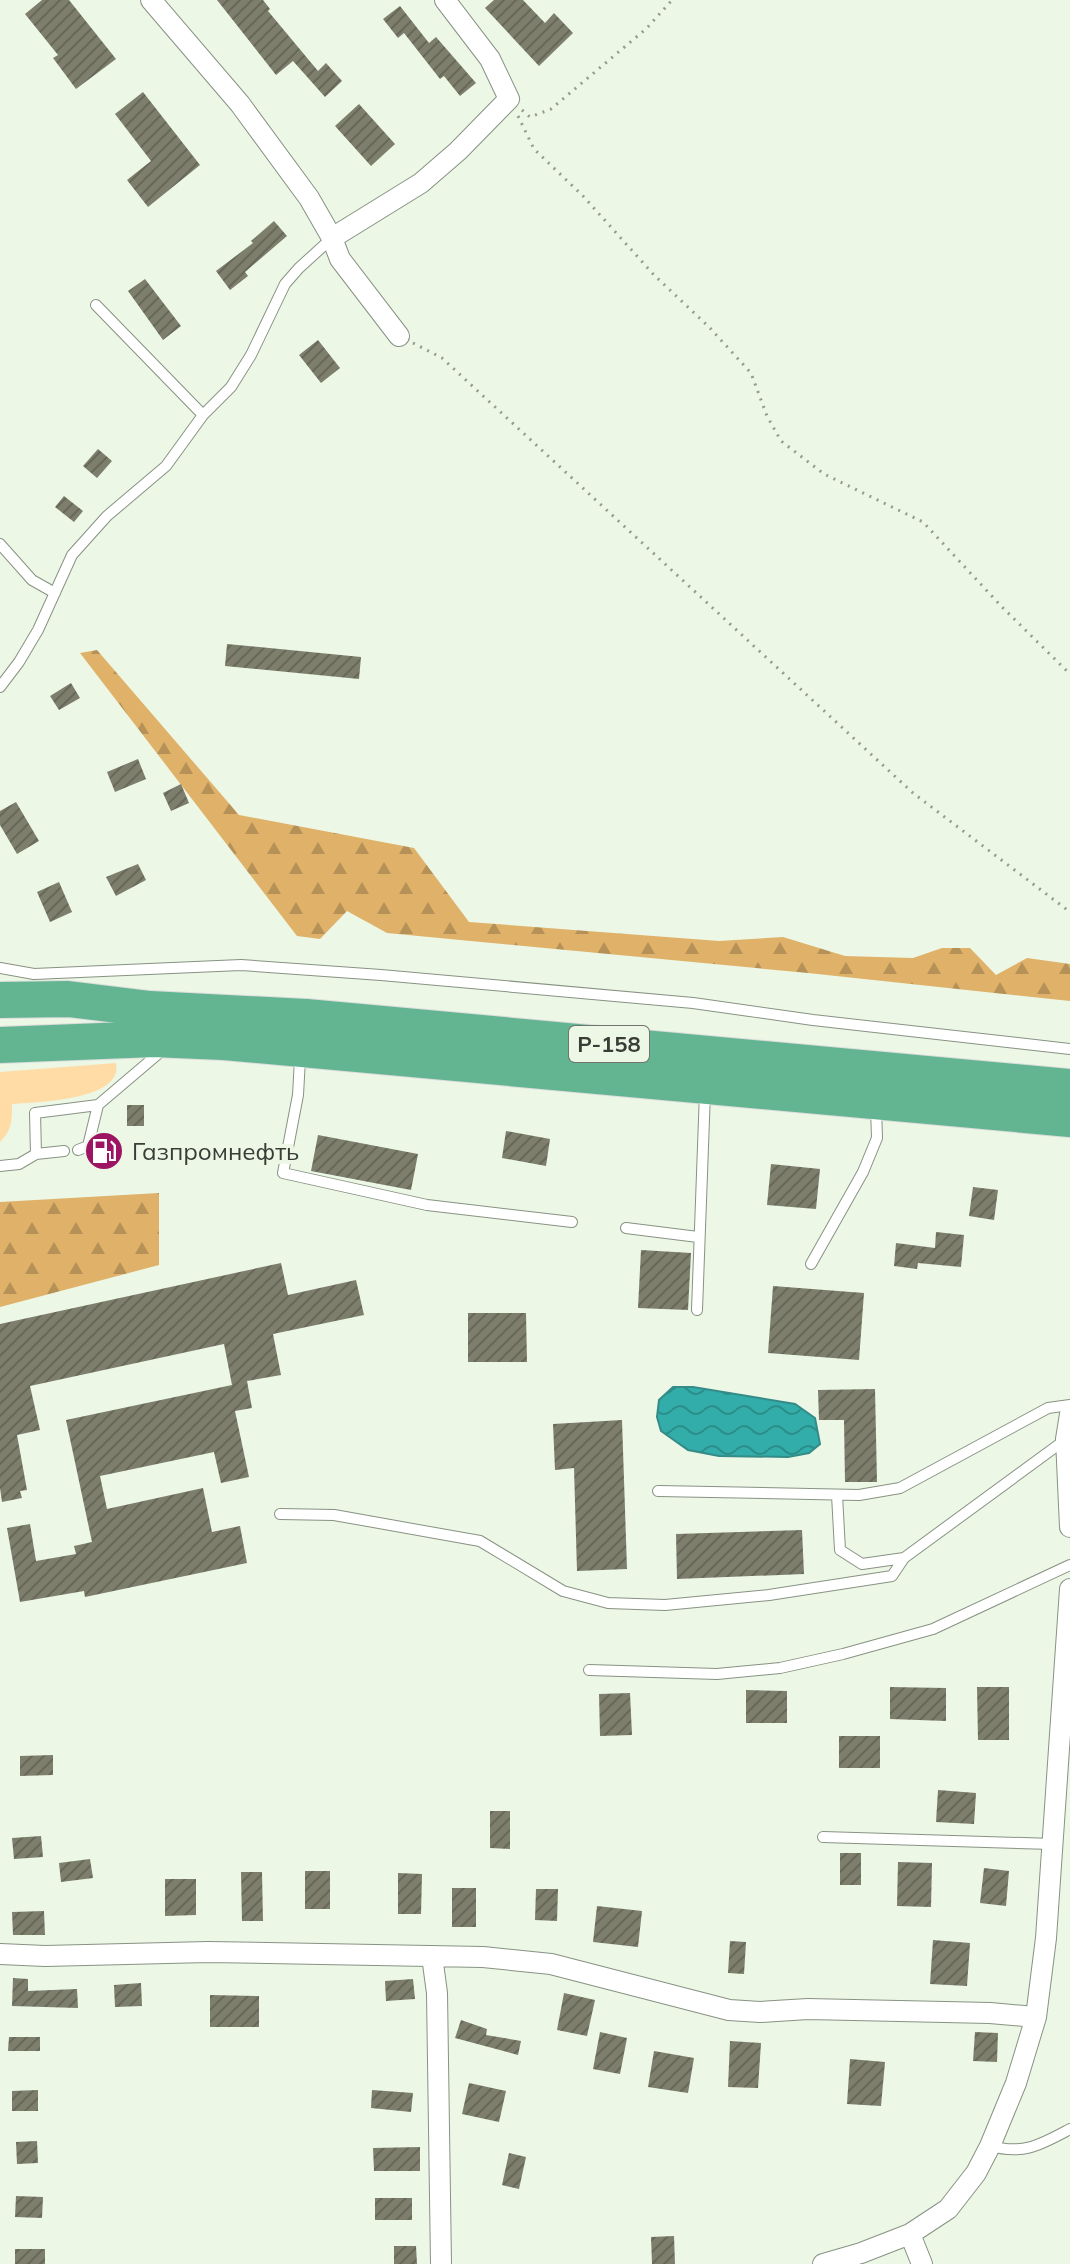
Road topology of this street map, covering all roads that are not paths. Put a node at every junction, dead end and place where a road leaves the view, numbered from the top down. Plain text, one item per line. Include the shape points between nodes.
1 (151, 0) edge
2 (445, 0) edge
3 (332, 238) junction
4 (96, 305) dead end
5 (399, 336) road end
6 (203, 415) junction
7 (0, 544) edge
8 (55, 593) junction
9 (0, 687) edge
10 (0, 968) edge
11 (0, 1000) edge
12 (150, 1009) junction
13 (0, 1017) edge
14 (0, 1045) edge
15 (1070, 1049) edge
16 (158, 1054) junction
17 (0, 1058) edge
18 (300, 1059) junction
19 (419, 1059) junction
20 (705, 1086) junction
21 (1070, 1087) edge
22 (876, 1102) junction
23 (98, 1105) junction
24 (1070, 1119) edge
25 (78, 1150) dead end
26 (64, 1151) dead end
27 (36, 1154) junction
28 (0, 1166) edge
29 (572, 1222) dead end
30 (626, 1228) dead end
31 (698, 1237) junction
32 (811, 1264) dead end
33 (697, 1310) dead end
34 (1070, 1405) edge
35 (1070, 1414) edge
36 (1066, 1439) junction
37 (658, 1491) dead end
38 (837, 1495) junction
39 (280, 1514) dead end
40 (1070, 1527) edge
41 (904, 1558) junction
42 (1070, 1565) edge
43 (1070, 1589) edge
44 (1069, 1631) edge
45 (589, 1670) dead end
46 (823, 1837) dead end
47 (1053, 1844) junction
48 (0, 1954) edge
49 (432, 1956) junction
50 (1036, 2017) junction
51 (1070, 2129) edge
52 (990, 2146) junction
53 (910, 2234) junction
54 (441, 2264) edge
55 (823, 2264) edge
56 (922, 2264) edge

1 - 3 street via 240,104
2 - 3 street via 490,59 509,99 421,183
3 - 5 street via 340,259
3 - 6 lane via 285,284 231,387
4 - 6 lane
6 - 8 lane via 166,466 72,555
7 - 8 lane via 32,580
8 - 9 lane via 38,630
10 - 15 lane via 34,974 241,965 334,972 693,1003
11 - 12 highway via 68,999
12 - 13 highway, Р-158
12 - 21 highway, Р-158 via 306,1017
14 - 19 highway, Р-158 via 153,1039
16 - 17 highway
16 - 18 highway
16 - 23 lane
18 - 19 highway
18 - 29 lane via 283,1173 427,1205
19 - 20 highway, Р-158
20 - 22 highway, Р-158
20 - 31 lane
22 - 24 highway, Р-158
22 - 32 lane via 877,1138 868,1161
23 - 25 lane via 88,1146
23 - 27 lane via 35,1113
26 - 27 lane
27 - 28 lane via 19,1164
30 - 31 lane
31 - 33 lane
34 - 38 lane via 1048,1408 900,1488
35 - 36 street
36 - 40 street
36 - 41 lane
37 - 38 lane
38 - 41 lane via 840,1550 862,1564
39 - 41 lane via 334,1515 480,1541 563,1591 608,1603 665,1605 856,1583 892,1576
42 - 45 lane via 933,1629 780,1668 717,1674
43 - 44 street
44 - 47 street
46 - 47 lane
47 - 50 street
48 - 49 street
49 - 50 street via 551,1964 729,2010
49 - 54 street
50 - 52 street
51 - 52 lane via 1022,2150
52 - 53 street via 948,2209
53 - 55 street
53 - 56 street

